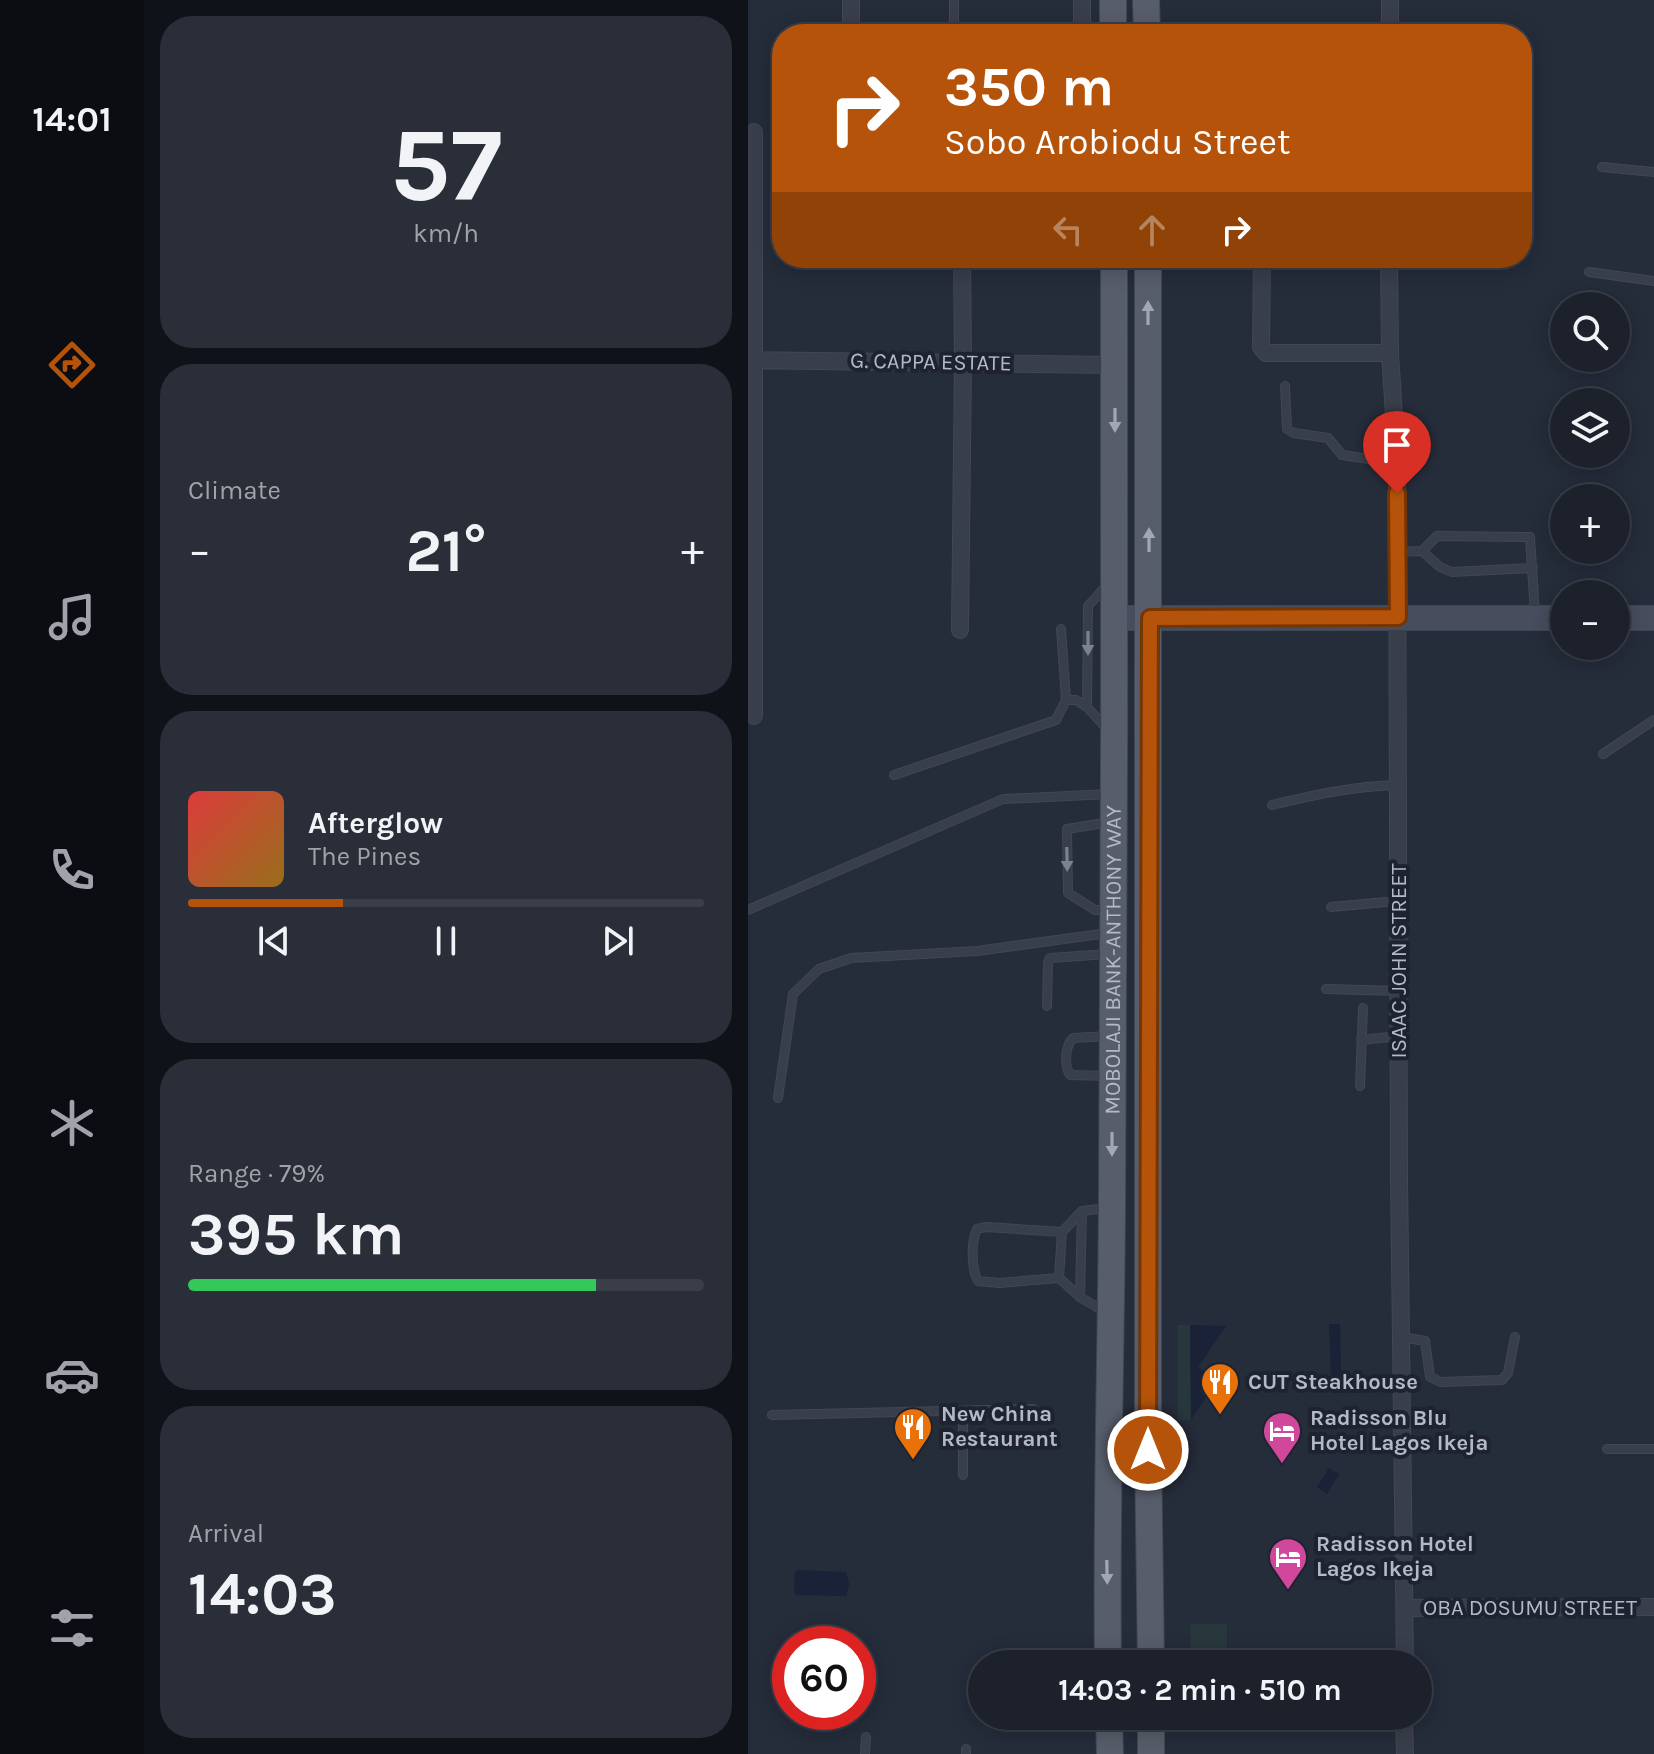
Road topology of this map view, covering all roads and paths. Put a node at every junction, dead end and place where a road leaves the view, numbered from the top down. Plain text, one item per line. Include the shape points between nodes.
1 (851, 0) edge
2 (954, 0) edge
3 (1082, 0) edge
4 (1113, 0) edge
5 (1146, 0) edge
6 (1390, 0) edge
7 (851, 24) edge
8 (954, 24) edge
9 (1082, 24) edge
10 (1113, 24) edge
11 (1147, 24) edge
12 (1390, 24) edge
13 (754, 132) dead end
14 (1602, 167) dead end
15 (1654, 172) edge
16 (962, 268) edge
17 (1114, 268) edge
18 (1148, 268) edge
19 (1262, 268) edge
20 (1389, 268) edge
21 (1589, 272) dead end
22 (1654, 281) edge
23 (1390, 353) junction
24 (751, 360) edge
25 (963, 362) junction
26 (1114, 365) junction
27 (1285, 386) dead end
28 (1397, 463) junction
29 (1422, 551) junction
30 (1397, 552) junction
31 (1533, 568) junction
32 (1116, 576) junction
33 (1398, 617) junction
34 (1116, 618) junction
35 (1150, 618) junction
36 (1535, 618) junction
37 (1550, 618) edge
38 (1630, 618) edge
39 (1654, 618) edge
40 (1061, 629) dead end
41 (960, 630) dead end
42 (1066, 700) junction
43 (1087, 707) junction
44 (754, 716) dead end
45 (1654, 720) edge
46 (1113, 736) junction
47 (1603, 754) dead end
48 (894, 775) dead end
49 (1398, 785) junction
50 (1114, 794) junction
51 (1272, 805) dead end
52 (1114, 822) junction
53 (1398, 901) junction
54 (1331, 907) dead end
55 (748, 910) edge
56 (1113, 932) junction
57 (1326, 989) dead end
58 (1399, 991) junction
59 (1047, 1006) dead end
60 (1363, 1008) dead end
61 (1113, 1036) junction
62 (1399, 1036) junction
63 (1361, 1040) junction
64 (1113, 1076) junction
65 (1360, 1086) dead end
66 (778, 1098) dead end
67 (1112, 1208) junction
68 (1082, 1211) junction
69 (1062, 1232) junction
70 (1059, 1278) junction
71 (1080, 1297) junction
72 (1111, 1316) junction
73 (1401, 1337) junction
74 (1515, 1337) dead end
75 (1033, 1409) dead end
76 (963, 1411) junction
77 (772, 1415) dead end
78 (1607, 1449) dead end
79 (1654, 1449) edge
80 (1148, 1450) junction
81 (1107, 1453) junction
82 (963, 1475) dead end
83 (1106, 1526) junction
84 (1149, 1529) junction
85 (1654, 1607) edge
86 (1406, 1608) junction
87 (1108, 1650) edge
88 (1151, 1650) edge
89 (1405, 1650) edge
90 (1109, 1730) edge
91 (1151, 1730) edge
92 (1404, 1730) edge
93 (866, 1737) dead end
94 (865, 1754) edge
95 (1110, 1754) edge
96 (1151, 1754) edge
97 (1405, 1754) edge

1 - 7 street
2 - 8 lane
3 - 9 street
4 - 10 main road
5 - 11 main road
6 - 12 street
13 - 24 street
14 - 15 lane
16 - 25 street
17 - 26 main road, MOBOLAJI BANK-ANTHONY WAY
35 -> 18 main road, MOBOLAJI BANK-ANTHONY WAY
19 - 23 street via 1261,347 1266,353
20 - 23 street, ISAAC JOHN STREET
21 - 22 lane
23 - 28 street, ISAAC JOHN STREET
24 - 25 street, G. CAPPA ESTATE
24 - 44 street
25 - 26 street, G. CAPPA ESTATE
25 - 41 street
26 -> 32 main road, MOBOLAJI BANK-ANTHONY WAY
27 - 28 lane via 1287,429 1328,438 1342,455
28 - 30 street, ISAAC JOHN STREET
29 - 30 lane
29 - 31 lane via 1452,572
29 - 31 lane via 1437,536 1530,537
30 - 33 street, ISAAC JOHN STREET
31 - 36 lane
32 - 34 main road, MOBOLAJI BANK-ANTHONY WAY
32 -> 43 lane via 1088,606
33 - 35 street
33 - 36 street
33 - 49 street, ISAAC JOHN STREET
34 - 35 street
34 - 46 main road, MOBOLAJI BANK-ANTHONY WAY
35 - 80 main road, MOBOLAJI BANK-ANTHONY WAY
36 - 37 street
38 - 39 street
40 - 42 lane
42 - 43 lane
42 - 48 lane via 1056,720
43 - 46 lane
45 - 47 lane
46 - 50 main road, MOBOLAJI BANK-ANTHONY WAY
49 - 51 lane via 1322,793
49 - 53 street, ISAAC JOHN STREET
50 - 52 main road, MOBOLAJI BANK-ANTHONY WAY
50 - 55 lane via 1003,799
52 - 56 main road, MOBOLAJI BANK-ANTHONY WAY
52 -> 56 lane via 1067,829 1068,893 1095,910
53 - 54 lane
53 - 58 street, ISAAC JOHN STREET
56 - 59 lane via 1050,958
56 - 61 main road, MOBOLAJI BANK-ANTHONY WAY
56 - 66 lane via 977,951 851,958 819,969 793,994
57 - 58 lane
58 - 62 street, ISAAC JOHN STREET
60 - 63 lane
61 - 64 main road, MOBOLAJI BANK-ANTHONY WAY
61 - 64 lane via 1073,1038 1067,1046 1067,1071
62 - 63 lane
62 - 73 street, ISAAC JOHN STREET
63 - 65 lane
64 -> 67 main road, MOBOLAJI BANK-ANTHONY WAY
67 - 68 lane
67 - 72 main road, MOBOLAJI BANK-ANTHONY WAY
68 - 69 lane
68 - 71 lane
69 - 70 lane
69 - 70 lane via 986,1227 977,1229 974,1237 978,1281
70 - 71 lane
71 - 72 lane
72 - 81 main road, MOBOLAJI BANK-ANTHONY WAY
73 - 74 lane via 1425,1341 1430,1377 1441,1382 1502,1380
73 - 86 street, ISAAC JOHN STREET
75 - 76 lane
76 - 77 lane
76 - 82 lane
78 - 79 lane
80 - 81 main road via 1134,1470 1115,1466
80 - 84 main road, MOBOLAJI BANK-ANTHONY WAY
81 - 83 main road, MOBOLAJI BANK-ANTHONY WAY
83 - 84 main road via 1118,1503 1128,1501 1142,1509
83 -> 87 main road, MOBOLAJI BANK-ANTHONY WAY
84 - 88 main road, MOBOLAJI BANK-ANTHONY WAY
85 - 86 street, OBA DOSUMU STREET
86 - 89 street, ISAAC JOHN STREET
90 - 95 main road
91 - 96 main road
92 - 97 street
93 - 94 lane

